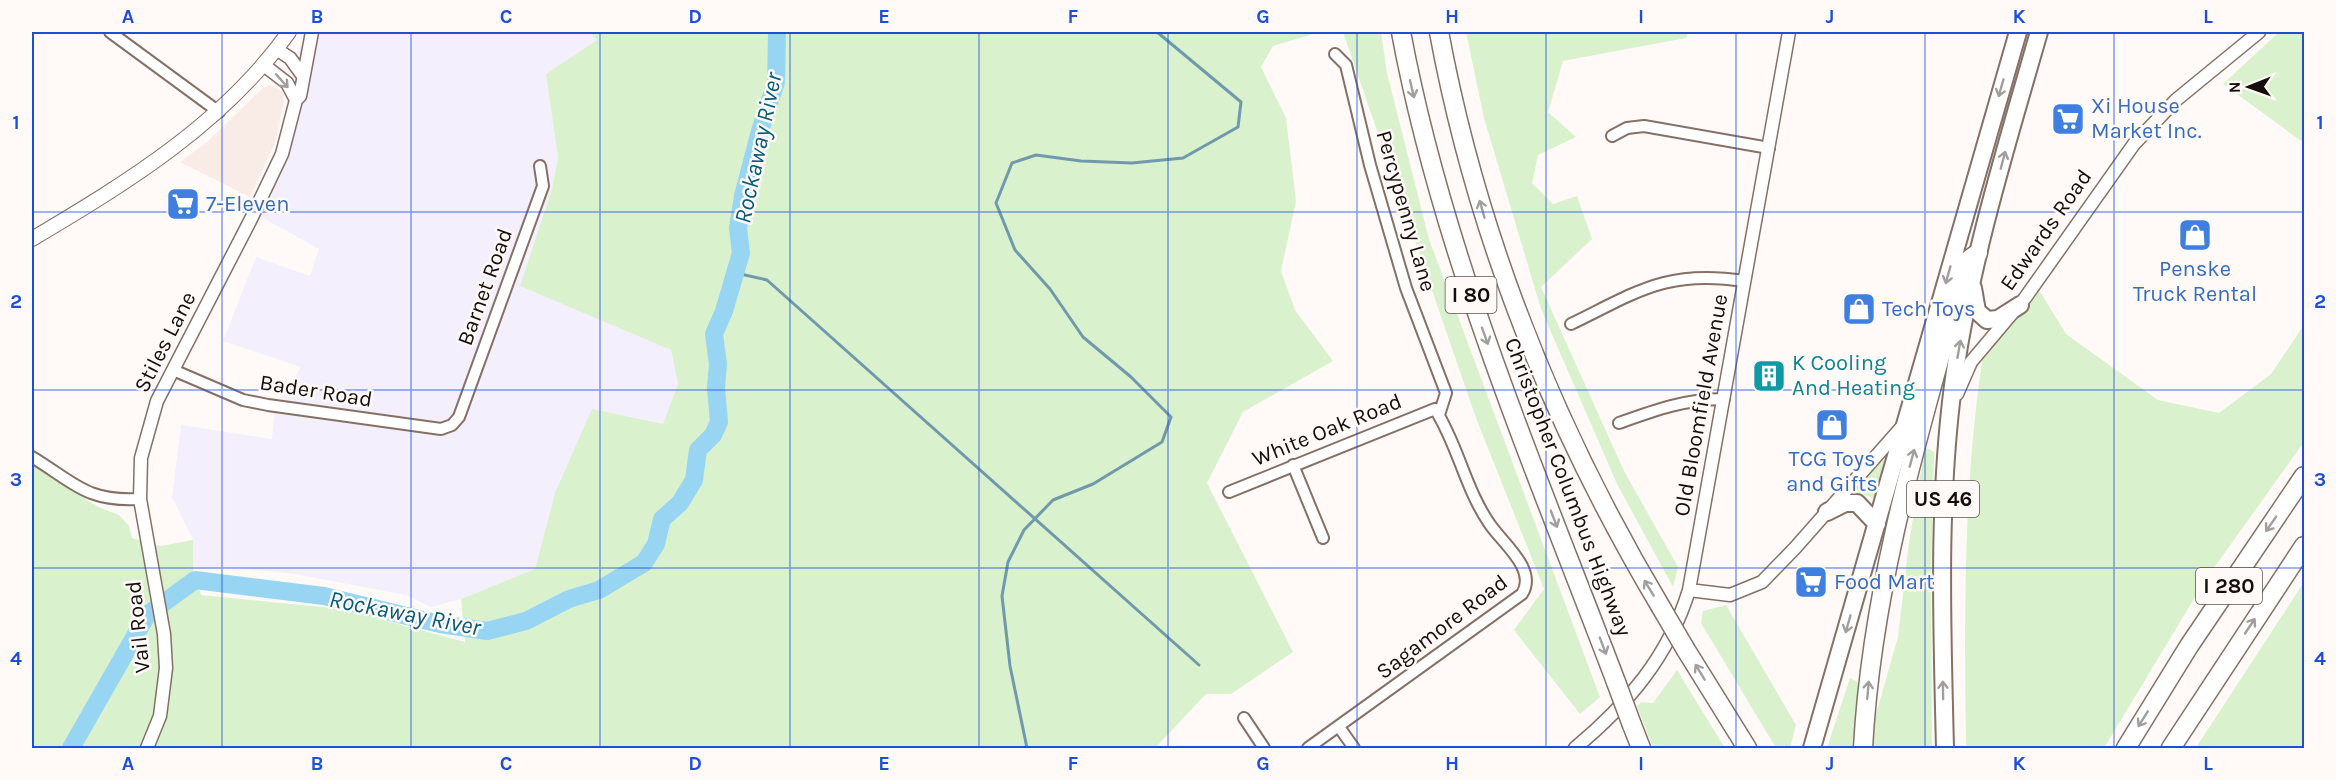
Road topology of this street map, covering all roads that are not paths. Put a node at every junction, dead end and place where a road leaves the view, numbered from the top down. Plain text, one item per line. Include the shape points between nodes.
1 (110, 32) edge
2 (288, 32) edge
3 (312, 32) edge
4 (1401, 32) edge
5 (1438, 32) edge
6 (1789, 32) edge
7 (2018, 32) edge
8 (2039, 32) edge
9 (2259, 32) edge
10 (276, 49) junction
11 (1335, 54) dead end
12 (264, 66) junction
13 (303, 76) junction
14 (296, 100) junction
15 (219, 112) junction
16 (1612, 136) dead end
17 (1769, 148) junction
18 (540, 166) dead end
19 (32, 239) edge
20 (1978, 253) junction
21 (1744, 281) junction
22 (1972, 281) junction
23 (2020, 305) junction
24 (1571, 324) dead end
25 (173, 370) junction
26 (1724, 399) junction
27 (1909, 412) junction
28 (1439, 415) junction
29 (456, 420) joint
30 (1619, 423) dead end
31 (1949, 424) junction
32 (32, 457) edge
33 (1293, 465) junction
34 (2304, 476) edge
35 (1229, 492) dead end
36 (140, 499) junction
37 (1827, 512) junction
38 (1877, 524) junction
39 (1323, 538) dead end
40 (2304, 546) edge
41 (1689, 590) junction
42 (2218, 675) junction
43 (1713, 694) junction
44 (1244, 718) dead end
45 (1339, 728) junction
46 (147, 748) edge
47 (1264, 748) edge
48 (1308, 748) edge
49 (1354, 748) edge
50 (1575, 748) edge
51 (1641, 748) edge
52 (1734, 748) edge
53 (1747, 748) edge
54 (1812, 748) edge
55 (1863, 748) edge
56 (1945, 748) edge
57 (2126, 748) edge
58 (2170, 748) edge
59 (2181, 748) edge

1 - 15 street
2 - 10 main road
3 - 13 street, Stiles Lane
4 -> 51 highway, Christopher Columbus Highway / I 80, bridge via 1430,163 1461,268
43 -> 5 highway, Christopher Columbus Highway / I 80, bridge via 1583,468 1522,325 1476,188
6 - 17 street, Old Bloomfield Avenue
7 -> 27 highway, US 46
20 -> 8 highway, US 46
9 - 23 street, Edwards Road via 2176,100 2134,144
10 - 12 main road
10 - 13 street via 290,58
11 - 28 street, Percypenny Lane via 1346,65 1406,288 1446,393
12 -> 14 street via 286,83
12 - 15 main road
13 - 14 street, Stiles Lane
14 - 25 street, Stiles Lane via 285,144 265,191
15 - 19 main road via 151,166
16 - 17 street via 1627,128 1644,126
17 - 21 street, Old Bloomfield Avenue
18 - 29 street, Barnet Road via 543,186
20 - 22 highway, US 46
55 -> 20 highway via 1876,621 1894,530 1967,261
21 - 24 street via 1706,276 1668,281
21 - 26 street, Old Bloomfield Avenue
22 - 23 highway via 1977,311 1987,320 1998,319
31 -> 22 highway, US 46
23 - 31 street, Edwards Road via 1971,362
25 - 29 street, Bader Road via 243,400 268,405 441,429
25 - 36 street, Stiles Lane via 149,422 141,458
26 - 30 street via 1673,404
26 - 41 street, Old Bloomfield Avenue
27 - 37 street via 1892,440
27 - 38 highway, US 46
28 - 33 street, White Oak Road via 1435,409 1418,414
28 - 45 street, Sagamore Road via 1488,522 1524,568 1526,588
56 -> 31 highway, US 46 via 1941,538
32 - 36 street via 94,496
33 - 35 street, White Oak Road
33 - 39 street
34 -> 57 highway, I 280 via 2189,646
36 - 46 street, Vail Road via 164,634 166,668 163,701
37 - 38 highway via 1845,503 1857,503
37 - 41 street via 1762,582 1730,595
38 -> 54 highway, US 46
42 -> 40 highway, I 280
41 - 50 street, Old Bloomfield Avenue via 1670,639 1655,664 1635,690
42 - 58 highway
42 - 59 highway
43 - 52 highway via 1716,717
43 - 53 highway, Christopher Columbus Highway / I 80
44 - 47 street
45 - 48 street, Sagamore Road
45 - 49 street

